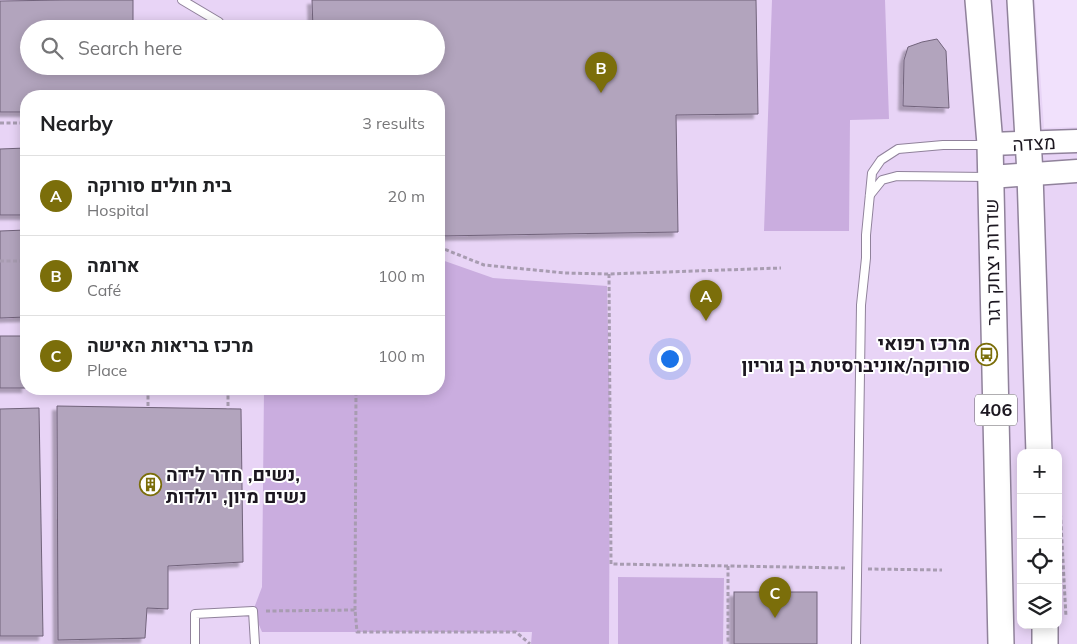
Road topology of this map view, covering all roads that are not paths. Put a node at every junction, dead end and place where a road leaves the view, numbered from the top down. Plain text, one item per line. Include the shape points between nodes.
1 (182, 0) edge
2 (978, 0) edge
3 (1020, 0) edge
4 (216, 20) edge
5 (1077, 141) edge
6 (1028, 143) junction
7 (990, 144) junction
8 (1077, 171) edge
9 (1030, 174) junction
10 (990, 177) junction
11 (870, 195) junction
12 (1039, 449) edge
13 (1052, 629) edge
14 (195, 644) edge
15 (255, 644) edge
16 (856, 644) edge
17 (1001, 644) edge
18 (1045, 644) edge

1 - 4 lane
2 - 7 main road, שדרות יצחק רגר / 406
3 - 6 main road, 406
5 - 6 main road, מצדה
6 - 7 main road, מצדה
6 - 9 main road, 406
7 - 10 main road, שדרות יצחק רגר / 406
7 - 11 lane via 898,148 881,160 872,173
8 - 9 main road, מצדה
9 - 10 main road, מצדה
9 - 12 main road, 406
10 - 11 lane via 897,176 882,180
10 - 17 main road, שדרות יצחק רגר / 406
11 - 16 lane via 861,305
13 - 18 main road
14 - 15 lane via 195,614 253,611

